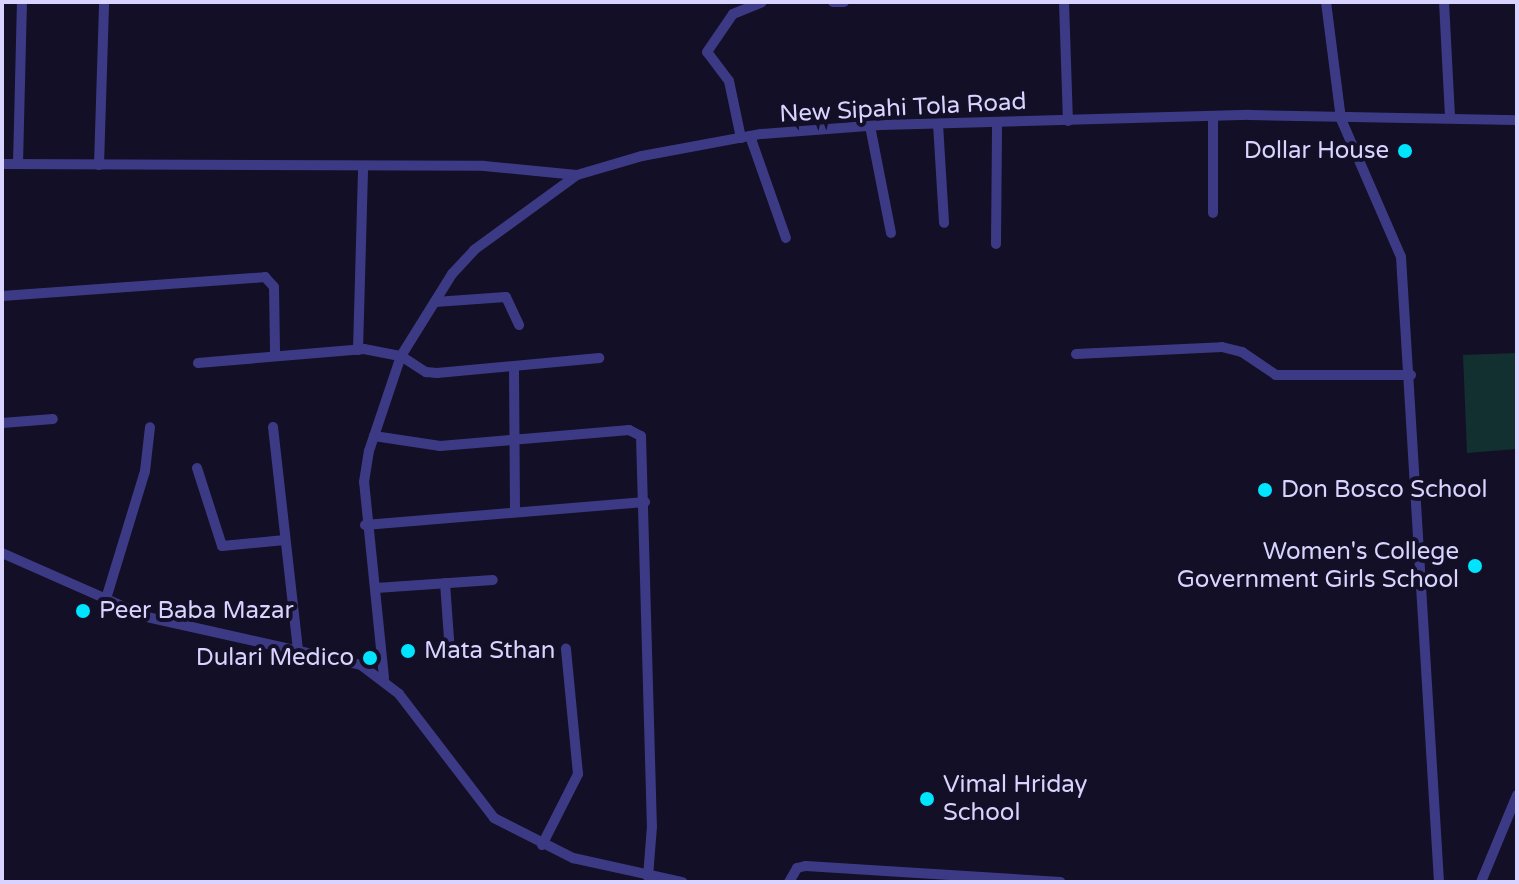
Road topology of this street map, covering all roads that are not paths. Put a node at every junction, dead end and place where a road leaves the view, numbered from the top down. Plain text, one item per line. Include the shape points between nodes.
1 (22, 2) edge
2 (104, 2) edge
3 (762, 2) edge
4 (833, 2) edge
5 (844, 2) edge
6 (1064, 2) edge
7 (1326, 2) edge
8 (1444, 2) edge
9 (1450, 116) junction
10 (1213, 117) junction
11 (1341, 119) junction
12 (1517, 120) edge
13 (1068, 121) junction
14 (938, 124) junction
15 (997, 124) junction
16 (870, 126) junction
17 (746, 137) junction
18 (2, 164) edge
19 (18, 164) junction
20 (99, 165) junction
21 (363, 168) junction
22 (577, 175) junction
23 (1213, 213) dead end
24 (944, 223) dead end
25 (891, 233) dead end
26 (786, 238) dead end
27 (996, 244) dead end
28 (2, 296) edge
29 (435, 302) junction
30 (519, 325) dead end
31 (358, 350) junction
32 (275, 353) junction
33 (1076, 354) dead end
34 (401, 356) junction
35 (599, 358) dead end
36 (198, 363) dead end
37 (514, 368) junction
38 (1411, 375) junction
39 (53, 419) dead end
40 (2, 423) edge
41 (150, 427) dead end
42 (273, 427) dead end
43 (374, 436) junction
44 (515, 438) junction
45 (197, 468) dead end
46 (645, 502) junction
47 (515, 512) junction
48 (365, 525) junction
49 (285, 540) junction
50 (2, 553) edge
51 (493, 580) dead end
52 (445, 583) junction
53 (376, 588) junction
54 (105, 602) junction
55 (566, 649) dead end
56 (298, 650) junction
57 (450, 653) dead end
58 (384, 678) junction
59 (1517, 795) edge
60 (542, 845) junction
61 (648, 877) junction
62 (960, 880) edge
63 (682, 882) edge
64 (789, 882) edge
65 (1060, 882) edge
66 (1439, 882) edge
67 (1481, 882) edge

1 - 19 street
2 - 20 street
3 - 17 street via 733,14 707,52 729,81
4 - 5 street
6 - 13 street
7 - 11 street
8 - 9 street
9 - 11 street, New Sipahi Tola Road
9 - 12 street, New Sipahi Tola Road
10 - 11 street, New Sipahi Tola Road
10 - 13 street, New Sipahi Tola Road
10 - 23 street
11 - 38 street via 1401,257
13 - 15 street, New Sipahi Tola Road
14 - 15 street, New Sipahi Tola Road
14 - 16 street, New Sipahi Tola Road
14 - 24 street
15 - 27 street
16 - 17 street, New Sipahi Tola Road
16 - 25 street
17 - 22 street, New Sipahi Tola Road via 642,156
17 - 26 street
18 - 19 street
19 - 20 street
20 - 21 street
21 - 22 street via 484,166
21 - 31 street
22 - 29 street, New Sipahi Tola Road via 474,250
28 - 32 street via 265,277 274,287
29 - 30 street via 506,297
29 - 34 street, New Sipahi Tola Road
31 - 32 street
31 - 34 street
32 - 36 street
33 - 38 street via 1222,347 1242,352 1276,375
34 - 37 street via 426,372
34 - 43 street, New Sipahi Tola Road
35 - 37 street
37 - 44 street
38 - 66 street via 1419,602
39 - 40 street
41 - 54 street via 145,471
42 - 49 street
43 - 44 street via 440,446
43 - 48 street, New Sipahi Tola Road via 364,482
44 - 46 street via 636,431 643,444
44 - 47 street
45 - 49 street via 222,546
46 - 47 street
46 - 61 street via 652,826
47 - 48 street
48 - 53 street, New Sipahi Tola Road
49 - 56 street
50 - 54 street
51 - 52 street
52 - 53 street
52 - 57 street
53 - 58 street, New Sipahi Tola Road
54 - 56 street via 147,617
55 - 60 street via 578,774
56 - 58 street via 361,665
58 - 60 street via 477,801 494,818
59 - 67 street
60 - 61 street via 603,868
61 - 63 street
62 - 64 street via 806,866 797,868
62 - 65 street

